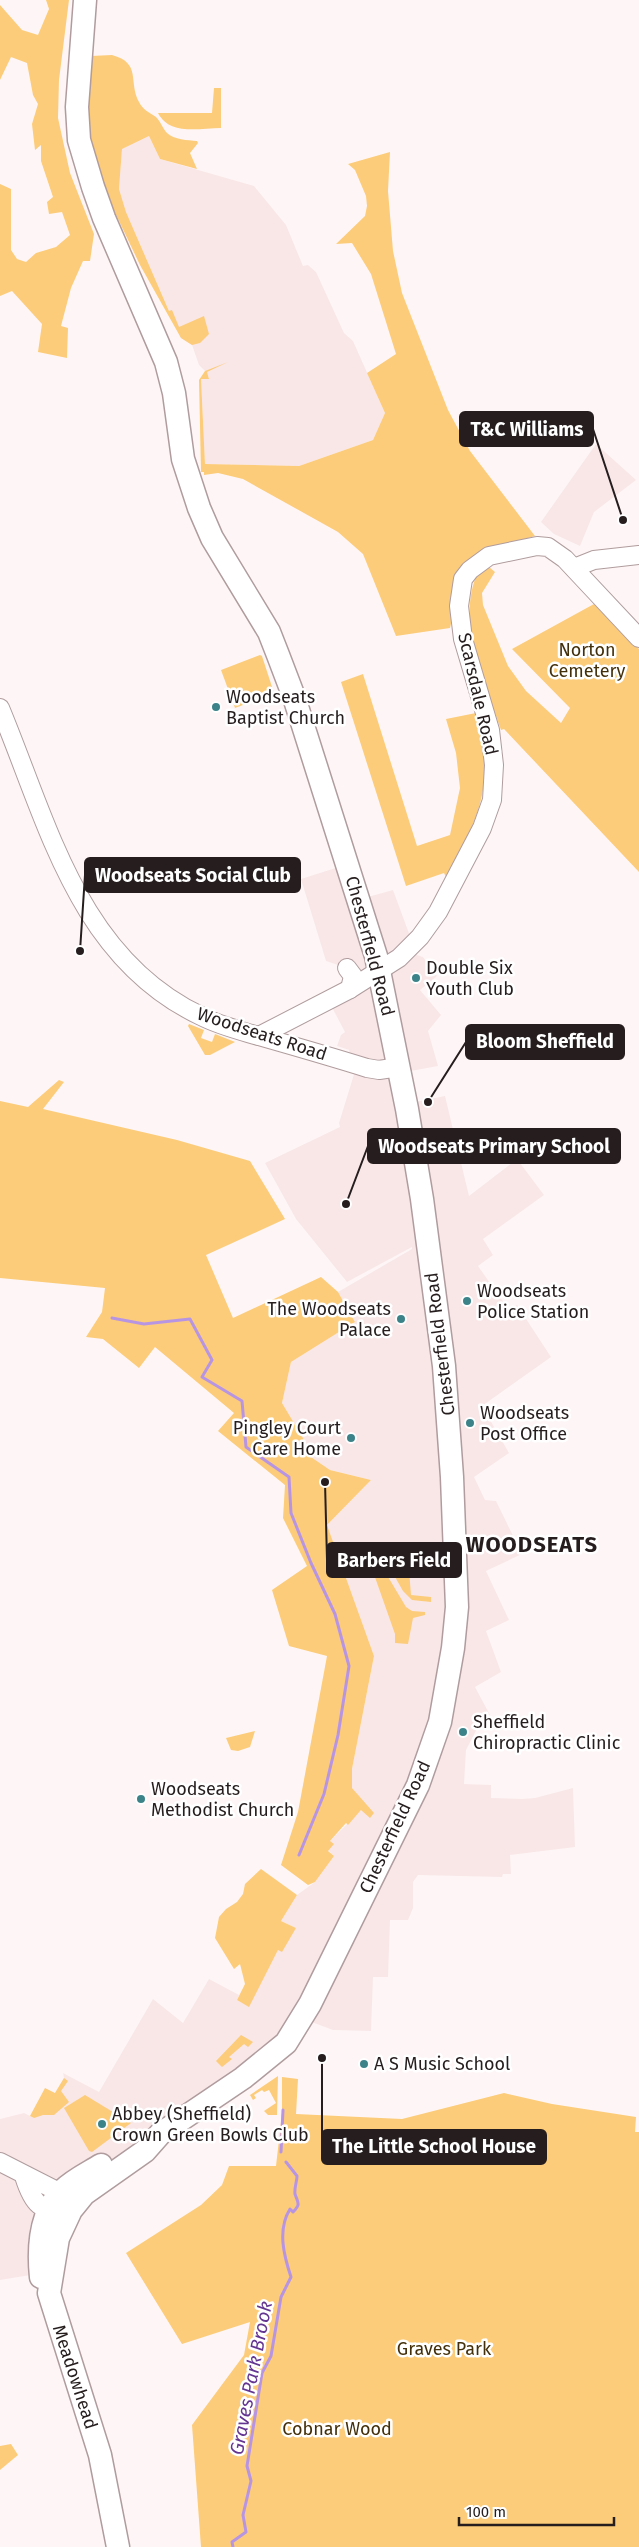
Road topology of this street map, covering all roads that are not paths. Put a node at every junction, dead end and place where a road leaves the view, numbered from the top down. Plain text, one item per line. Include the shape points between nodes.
1 (85, 0) edge
2 (639, 555) edge
3 (574, 568) junction
4 (639, 638) edge
5 (0, 708) edge
6 (372, 941) junction
7 (408, 949) junction
8 (347, 968) dead end
9 (380, 971) junction
10 (350, 989) junction
11 (259, 1036) junction
12 (399, 1067) junction
13 (0, 2162) edge
14 (60, 2205) junction
15 (118, 2547) edge

1 - 6 highway, Chesterfield Road via 77,123 84,161 104,218 130,274 146,293 171,340 187,384 191,409 194,493 212,538 268,632 278,655
2 - 3 street via 594,560
3 - 4 street
3 - 7 street, Scarsdale Road via 548,547 537,546 489,556 463,579 459,606 463,639 493,752 492,800 482,828 449,894 425,931
5 - 11 street, Woodseats Road via 76,893 109,944 135,972 174,1002 212,1021
6 - 7 street via 390,950
6 - 9 highway, Chesterfield Road
7 - 9 street, Scarsdale Road
8 - 10 street via 353,976
9 - 10 street, Scarsdale Road
9 - 12 highway, Chesterfield Road
10 - 11 street, Scarsdale Road
11 - 12 street, Woodseats Road via 368,1068
12 - 14 highway, Chesterfield Road via 422,1199 449,1426 457,1607 440,1722 406,1811 310,2004 286,2043 243,2078 160,2134 139,2141 70,2184
13 - 14 street via 24,2176 29,2192 37,2202
14 - 15 highway, Meadowhead via 42,2230 40,2276 100,2456

